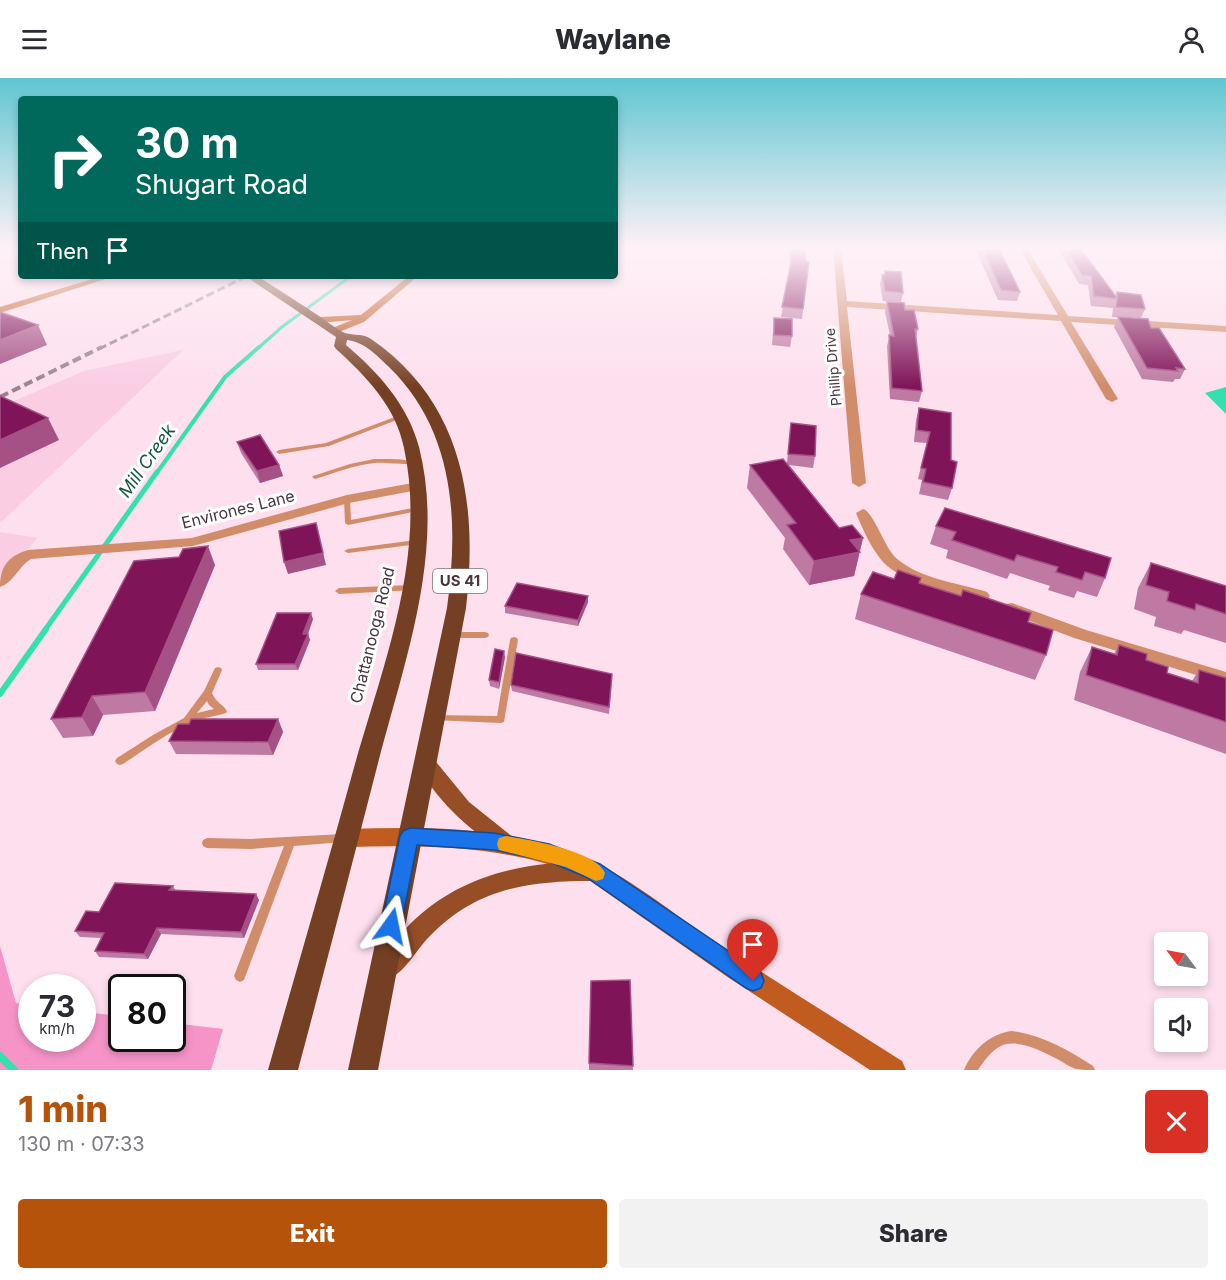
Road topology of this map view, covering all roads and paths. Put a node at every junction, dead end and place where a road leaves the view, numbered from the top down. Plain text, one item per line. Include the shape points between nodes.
1 (51, 294) edge
2 (279, 294) edge
3 (391, 294) edge
4 (841, 294) edge
5 (1049, 294) edge
6 (842, 304) junction
7 (0, 310) edge
8 (366, 315) junction
9 (1063, 318) junction
10 (319, 320) junction
11 (1226, 329) edge
12 (338, 334) junction
13 (1112, 399) dead end
14 (400, 417) junction
15 (279, 452) dead end
16 (415, 463) junction
17 (315, 477) dead end
18 (859, 483) dead end
19 (418, 486) junction
20 (347, 499) junction
21 (418, 509) junction
22 (863, 513) dead end
23 (418, 542) junction
24 (348, 551) dead end
25 (0, 582) edge
26 (412, 588) junction
27 (339, 591) dead end
28 (451, 635) junction
29 (485, 635) dead end
30 (514, 640) dead end
31 (218, 670) dead end
32 (1226, 678) edge
33 (208, 693) junction
34 (434, 718) junction
35 (187, 720) junction
36 (120, 761) dead end
37 (425, 762) junction
38 (410, 836) junction
39 (346, 838) junction
40 (291, 841) junction
41 (207, 843) dead end
42 (507, 844) junction
43 (593, 871) junction
44 (240, 976) dead end
45 (381, 978) junction
46 (283, 1070) edge
47 (363, 1070) edge
48 (893, 1070) edge
49 (970, 1070) edge
50 (1089, 1070) edge

1 - 7 street
2 - 10 highway, US 41
3 - 8 street
4 - 6 street, Phillip Drive
5 - 9 street
6 - 9 street
6 - 18 street, Phillip Drive
8 - 10 street
8 - 12 street
9 - 11 street
9 - 13 street
10 - 12 highway, US 41
12 - 14 highway, Chattanooga Road / US 41 via 340,346 373,376
12 - 28 highway, US 41 via 366,341 404,373 427,403 445,439 458,482 462,534 461,574
14 - 15 lane via 327,445
14 - 16 highway, Chattanooga Road / US 41
16 - 17 lane via 365,461
16 - 19 highway, Chattanooga Road / US 41
19 - 20 street, Environes Lane
19 - 21 highway, Chattanooga Road / US 41
20 - 21 lane via 348,523
20 - 25 street, Environes Lane via 193,542 28,555 18,560
21 - 23 highway, Chattanooga Road / US 41
22 - 32 street via 885,555 904,570 1062,628
23 - 24 lane
23 - 26 highway, Chattanooga Road / US 41
26 - 27 lane
26 - 39 highway, Chattanooga Road / US 41
28 - 29 lane
28 - 34 highway, US 41
30 - 34 lane via 501,720
31 - 33 lane
33 - 35 lane
33 - 35 lane via 212,703 223,711
34 - 37 highway, US 41
35 - 36 lane
37 - 38 highway, US 41
37 - 42 main road via 469,815
38 - 39 street
38 - 42 street
38 - 45 highway, US 41
39 - 40 lane
39 - 46 highway, Chattanooga Road / US 41
40 - 41 lane
40 - 44 lane
42 - 43 street via 549,853
43 - 45 main road via 511,876 468,892 416,934
43 - 48 street
45 - 47 highway, US 41
49 - 50 lane via 988,1048 1005,1038 1040,1042

